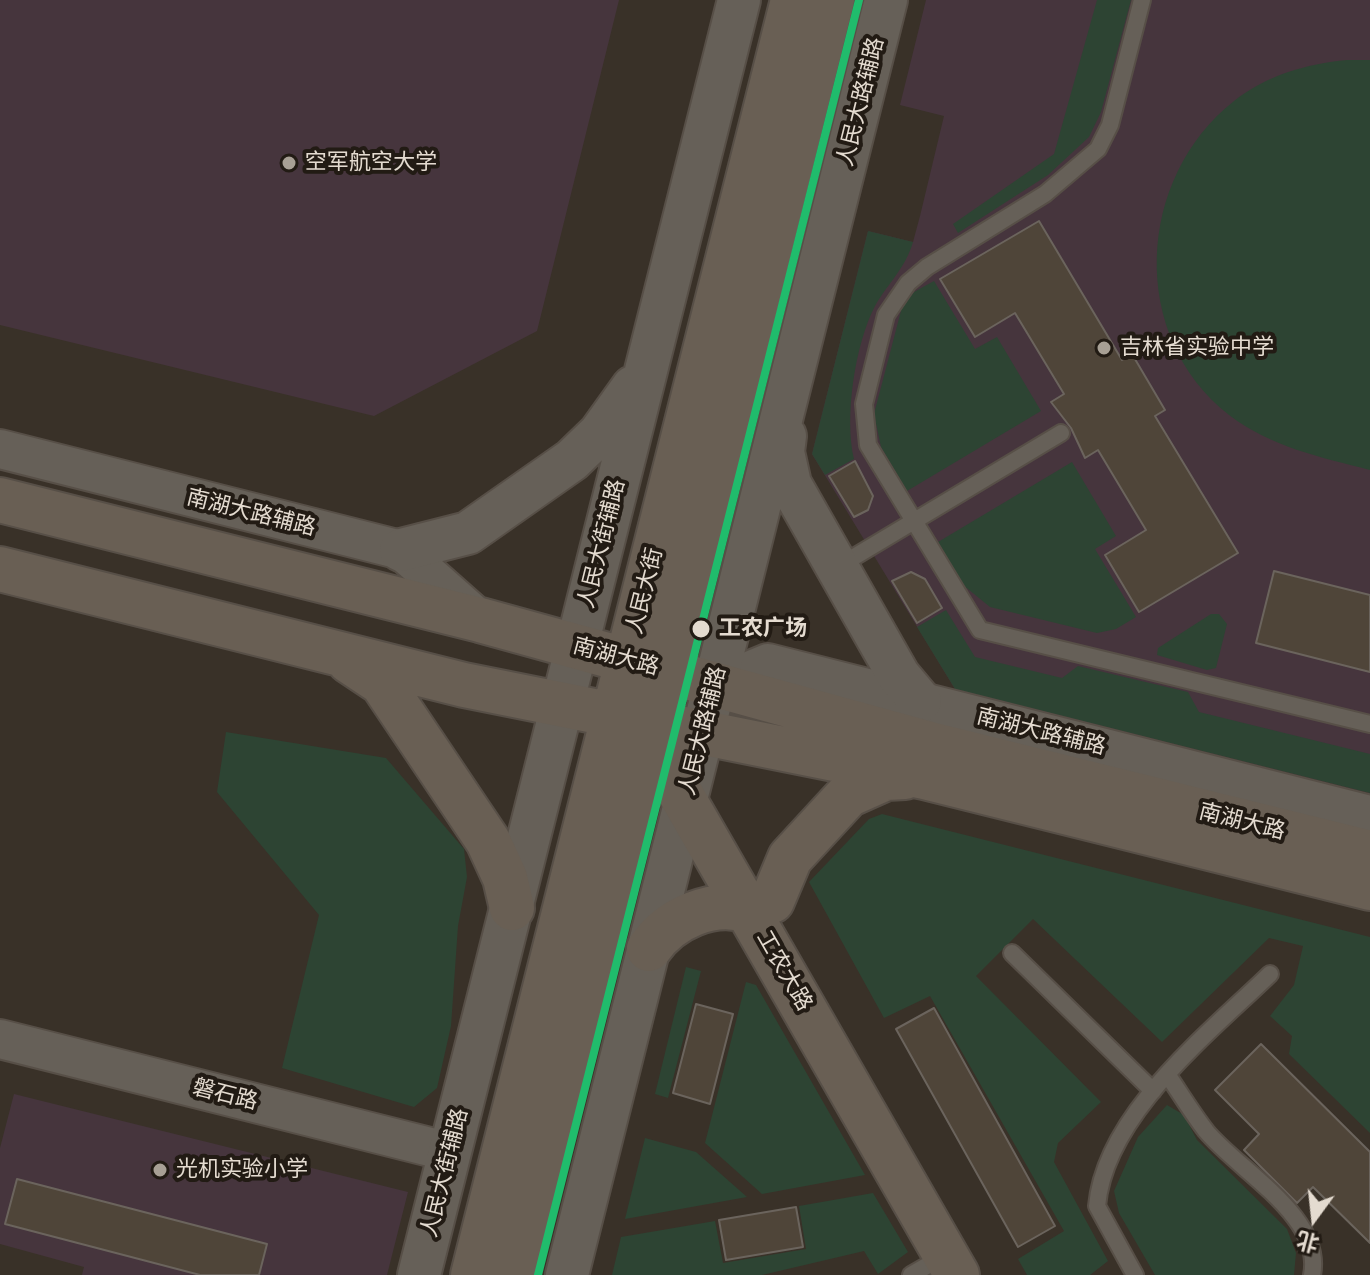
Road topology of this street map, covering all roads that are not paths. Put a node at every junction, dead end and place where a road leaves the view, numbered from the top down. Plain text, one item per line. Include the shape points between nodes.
1 (739, 0) edge
2 (793, 0) edge
3 (832, 0) edge
4 (886, 0) edge
5 (1142, 0) edge
6 (652, 346) junction
7 (788, 393) junction
8 (1061, 433) dead end
9 (0, 449) edge
10 (0, 500) edge
11 (914, 521) junction
12 (401, 550) junction
13 (837, 567) junction
14 (0, 569) edge
15 (480, 620) junction
16 (577, 647) junction
17 (329, 651) junction
18 (646, 666) junction
19 (715, 685) junction
20 (920, 701) junction
21 (562, 705) junction
22 (1370, 724) edge
23 (665, 740) junction
24 (924, 777) junction
25 (1370, 815) edge
26 (1370, 853) edge
27 (1370, 888) edge
28 (760, 906) junction
29 (512, 908) junction
30 (649, 949) junction
31 (1012, 953) dead end
32 (1270, 974) dead end
33 (0, 1039) edge
34 (1167, 1074) junction
35 (1153, 1091) junction
36 (450, 1152) junction
37 (949, 1270) edge
38 (1133, 1274) edge
39 (419, 1275) edge
40 (473, 1275) edge
41 (514, 1275) edge
42 (567, 1275) edge
43 (1312, 1275) edge

1 - 6 main road, 人民大街辅路
2 - 18 main road, 人民大街
3 - 18 main road, 人民大街
4 - 7 main road, 人民大路辅路
5 - 11 lane via 1110,125 1098,149 1045,194 927,267 908,283 886,315 864,424 868,445
6 - 12 main road via 627,399 572,460 468,533
6 - 16 main road, 人民大街辅路
7 - 13 main road via 783,452 790,484
7 - 19 main road, 人民大路辅路
8 - 11 lane
9 - 12 street, 南湖大路辅路
10 - 15 main road, 南湖大路
11 - 13 lane
11 - 22 lane via 980,630
12 - 15 street, 南湖大路辅路
13 - 20 main road via 899,676
14 - 17 main road, 南湖大路
15 - 16 main road, 南湖大路
16 - 18 main road, 南湖大路
16 - 21 main road, 人民大街辅路
17 - 21 main road, 南湖大路
17 - 29 main road via 382,683 488,841
18 - 19 main road, 南湖大路
18 - 23 main road, 工农大路
19 - 20 street, 南湖大路辅路 via 768,663
19 - 23 main road, 人民大路辅路
19 - 26 main road, 南湖大路
20 - 25 street, 南湖大路辅路
21 - 23 main road, 南湖大路
21 - 29 main road, 人民大街辅路
23 - 24 main road, 南湖大路
23 - 28 main road, 工农大路
23 - 30 main road, 人民大路辅路
23 - 40 main road
23 - 41 main road
24 - 27 main road, 南湖大路
24 - 28 main road via 886,778 848,795 790,858
28 - 30 main road via 721,905 695,913 660,932
28 - 37 main road, 工农大路
29 - 36 main road, 人民大街辅路
30 - 42 main road, 人民大路辅路
31 - 35 lane
32 - 34 lane
33 - 36 street, 磐石路
34 - 35 lane
34 - 43 lane via 1207,1131 1299,1221 1311,1240
35 - 38 lane via 1124,1127 1098,1196 1097,1206
36 - 39 main road, 人民大街辅路

